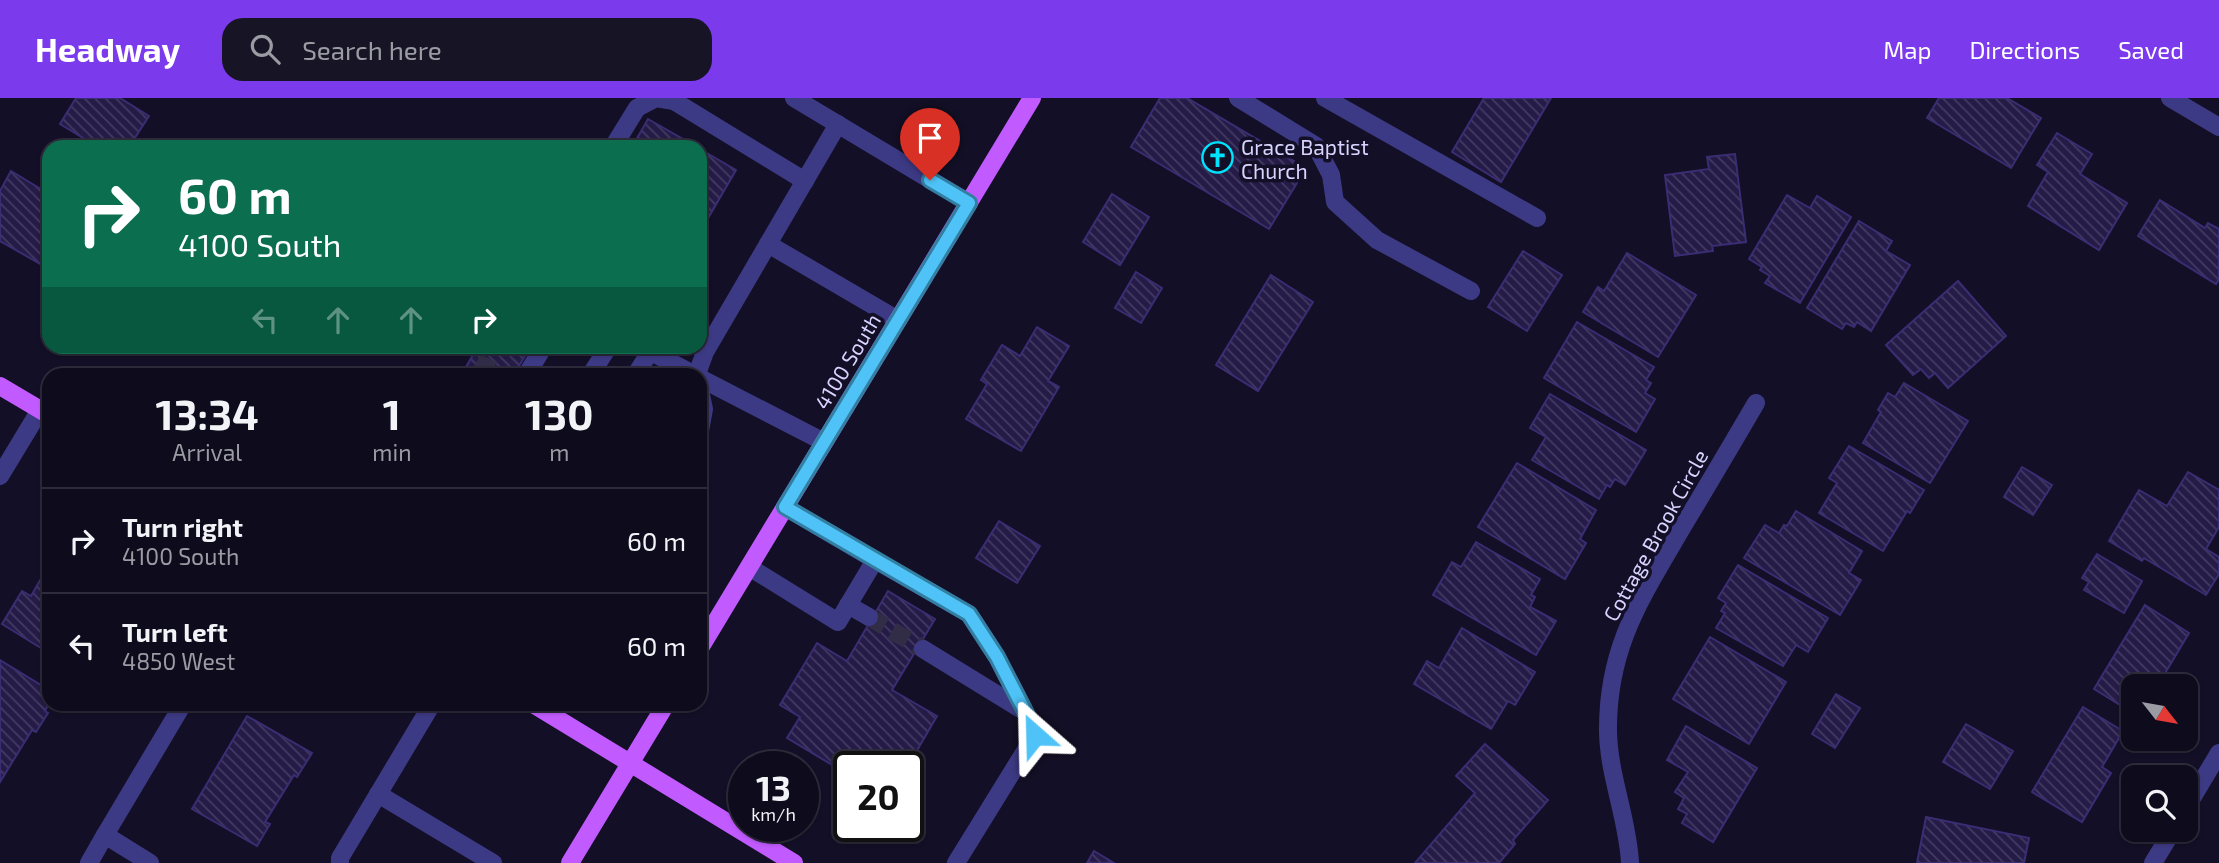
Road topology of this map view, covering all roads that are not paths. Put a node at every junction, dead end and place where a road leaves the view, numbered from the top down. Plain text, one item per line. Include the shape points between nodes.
1 (794, 98) edge
2 (1032, 98) edge
3 (1238, 98) edge
4 (1325, 98) edge
5 (2170, 98) edge
6 (838, 124) junction
7 (2219, 127) edge
8 (617, 140) edge
9 (805, 181) junction
10 (969, 203) junction
11 (1537, 218) dead end
12 (768, 244) junction
13 (1471, 291) dead end
14 (898, 320) junction
15 (707, 349) edge
16 (654, 354) edge
17 (678, 368) edge
18 (707, 383) edge
19 (0, 386) edge
20 (1756, 402) dead end
21 (42, 411) edge
22 (42, 415) edge
23 (824, 442) junction
24 (0, 476) edge
25 (785, 507) junction
26 (875, 559) junction
27 (749, 567) junction
28 (848, 605) junction
29 (869, 617) tunnel mouth
30 (707, 637) edge
31 (923, 649) tunnel mouth
32 (179, 711) edge
33 (428, 711) edge
34 (544, 711) edge
35 (662, 711) edge
36 (1024, 711) junction
37 (2219, 752) edge
38 (630, 764) junction
39 (2198, 788) edge
40 (378, 794) junction
41 (106, 835) junction
42 (2166, 842) edge
43 (89, 863) edge
44 (150, 863) edge
45 (340, 863) edge
46 (494, 863) edge
47 (570, 863) edge
48 (794, 863) edge
49 (956, 863) edge
50 (1630, 863) edge
51 (2153, 863) edge

1 - 6 street
2 - 10 main road, 4100 South
3 - 13 street via 1316,146 1331,175 1335,202 1377,240
4 - 11 street
5 - 7 street
6 - 9 street
6 - 10 street
8 - 9 street via 637,107 656,98 674,101
9 - 12 street
10 - 14 main road, 4100 South
12 - 14 street
12 - 15 street
14 - 23 main road, 4100 South
16 - 17 street
18 - 23 street
19 - 21 main road
20 - 50 street, Cottage Brook Circle via 1640,599 1620,647 1608,733
22 - 24 street
23 - 25 main road, 4100 South
25 - 26 street
25 - 27 main road, 4100 South
26 - 28 street
26 - 36 street via 969,614
27 - 28 street via 838,622
27 - 30 main road, 4100 South
28 - 29 street
31 - 36 street
32 - 41 street
33 - 40 street
34 - 38 main road
35 - 38 main road
36 - 49 street via 1035,735
37 - 39 street
38 - 47 main road
38 - 48 main road
40 - 45 street
40 - 46 street
41 - 43 street
41 - 44 street
42 - 51 street

